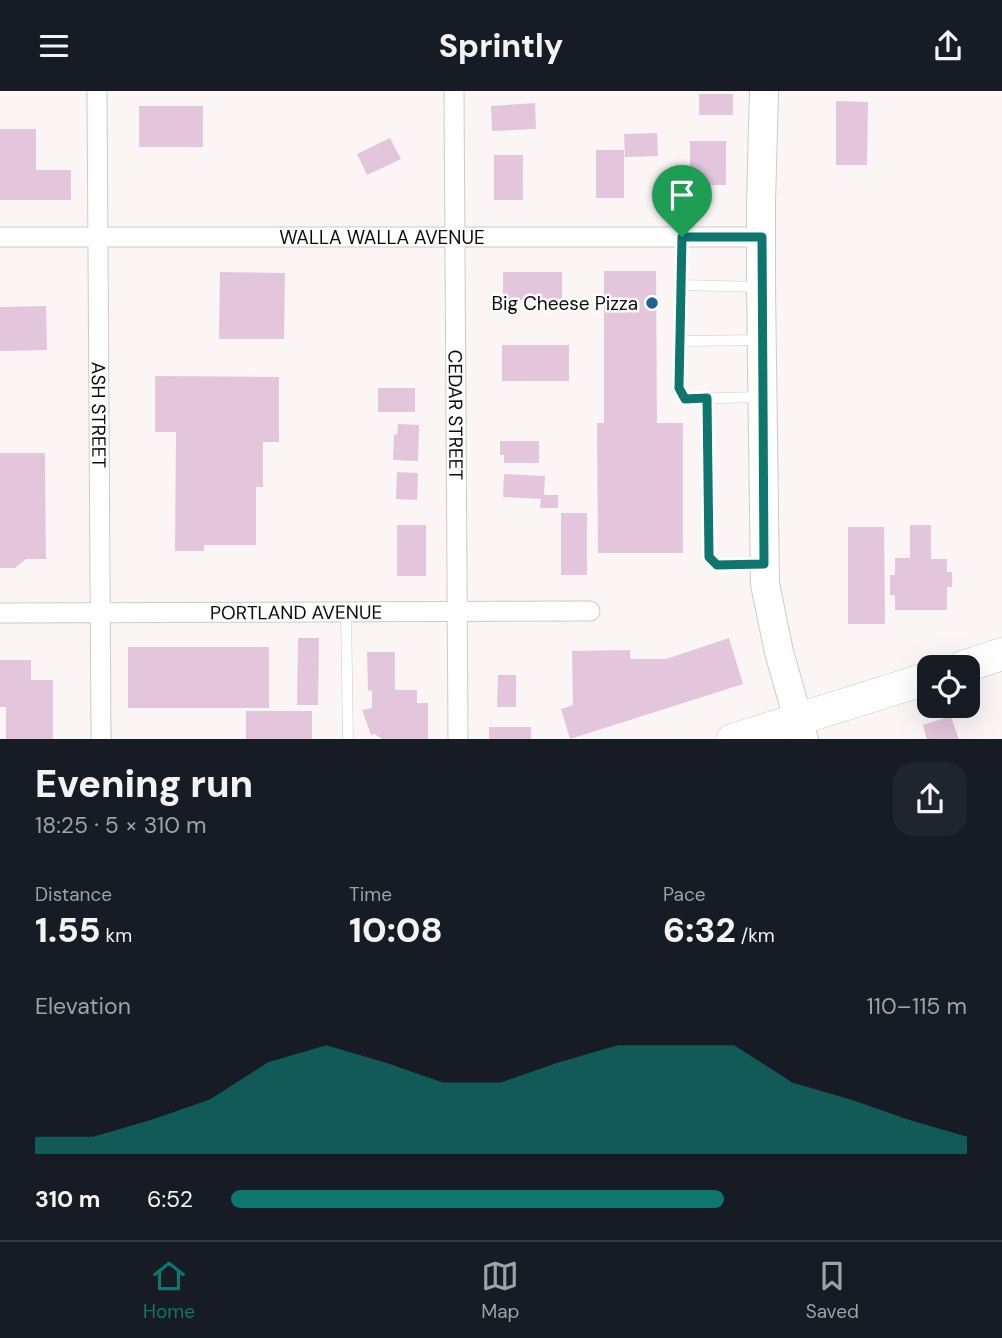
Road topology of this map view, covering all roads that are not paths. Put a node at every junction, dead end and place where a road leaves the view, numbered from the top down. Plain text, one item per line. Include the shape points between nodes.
1 (97, 91) edge
2 (454, 91) edge
3 (764, 91) edge
4 (0, 237) edge
5 (98, 237) junction
6 (455, 237) junction
7 (682, 237) junction
8 (762, 237) junction
9 (681, 285) junction
10 (761, 287) junction
11 (762, 340) junction
12 (680, 341) junction
13 (763, 397) junction
14 (707, 398) junction
15 (764, 564) junction
16 (590, 611) dead end
17 (100, 612) junction
18 (346, 612) junction
19 (457, 612) junction
20 (0, 613) edge
21 (1002, 654) edge
22 (980, 661) edge
23 (917, 683) edge
24 (801, 730) edge
25 (101, 739) edge
26 (348, 739) edge
27 (458, 739) edge
28 (739, 739) edge

1 - 5 street, ASH STREET
2 - 6 street, CEDAR STREET
3 - 8 main road
4 - 5 street, WALLA WALLA AVENUE
5 - 6 street, WALLA WALLA AVENUE
5 - 17 street, ASH STREET
6 - 7 street, WALLA WALLA AVENUE
6 - 19 street, CEDAR STREET
7 - 8 street, WALLA WALLA AVENUE
7 - 9 lane
8 - 10 main road
9 - 10 lane
9 - 12 lane
10 - 11 main road
11 - 12 lane
11 - 13 main road
12 - 14 lane via 679,388 685,399
13 - 14 lane
13 - 15 main road
14 - 15 lane via 709,557 717,565
15 - 24 main road via 773,625
16 - 19 street, PORTLAND AVENUE
17 - 18 street, PORTLAND AVENUE
17 - 20 street, PORTLAND AVENUE
17 - 25 street, ASH STREET
18 - 19 street, PORTLAND AVENUE
18 - 26 lane
19 - 27 street, CEDAR STREET
21 - 22 main road
23 - 24 main road
24 - 28 main road

